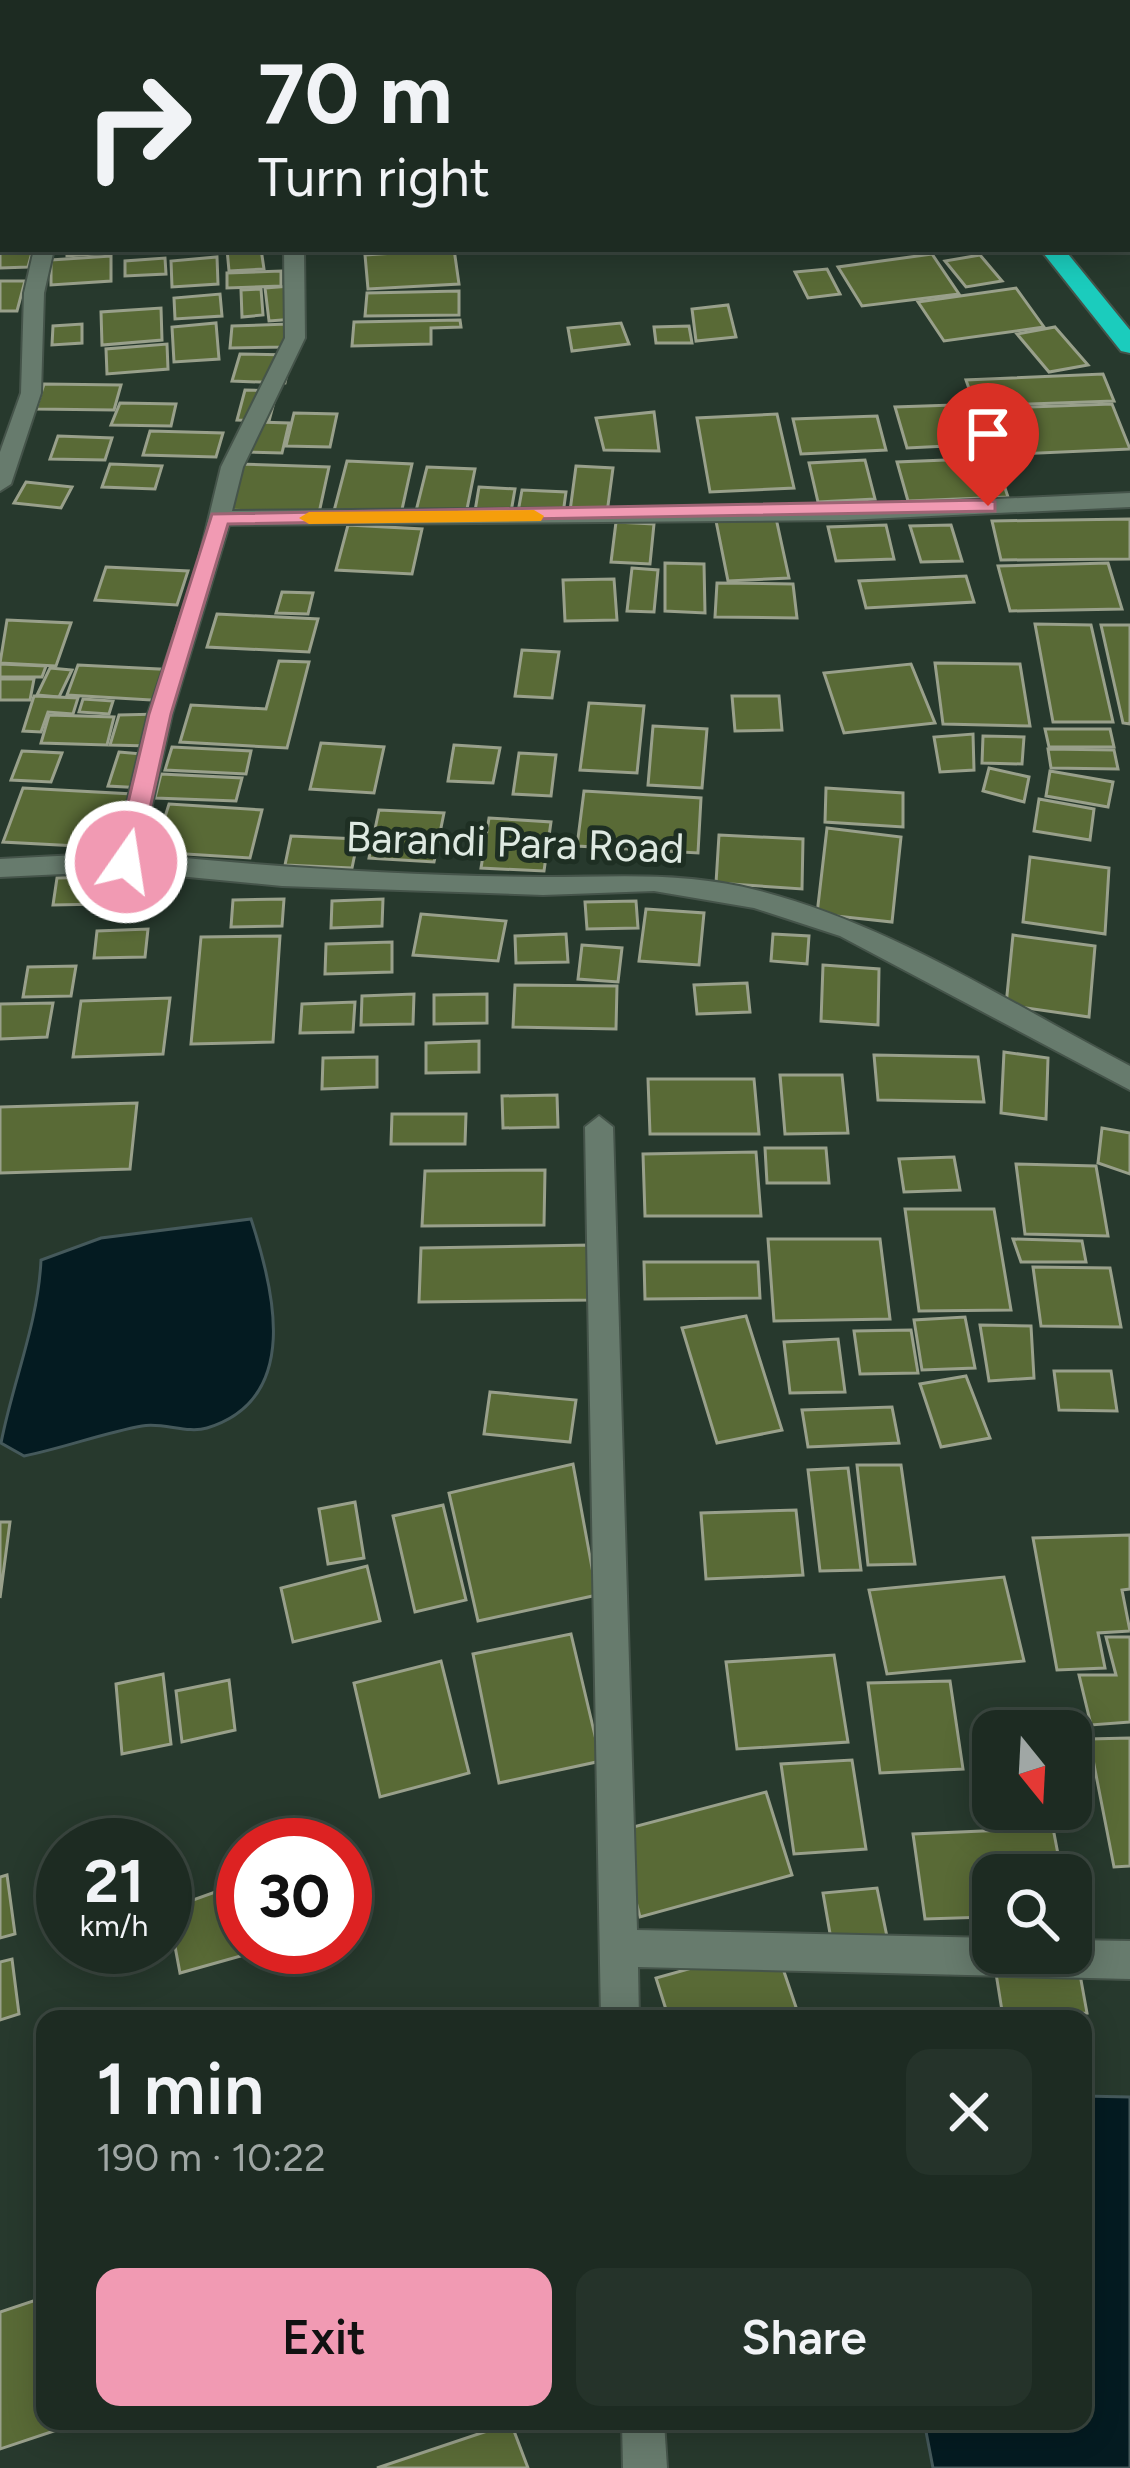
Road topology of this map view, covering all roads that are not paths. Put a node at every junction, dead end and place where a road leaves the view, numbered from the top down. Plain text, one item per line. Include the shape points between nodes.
1 (43, 252) edge
2 (294, 252) edge
3 (1055, 252) edge
4 (1121, 323) edge
5 (1130, 346) edge
6 (0, 484) edge
7 (1130, 500) edge
8 (220, 518) junction
9 (126, 862) junction
10 (0, 868) edge
11 (1130, 1078) edge
12 (599, 1127) dead end
13 (616, 1948) junction
14 (1130, 1960) edge
15 (619, 2010) edge
16 (643, 2430) edge
17 (645, 2468) edge

1 - 6 street via 31,393
2 - 8 street via 295,338 232,467
3 - 4 highway
4 - 5 highway
7 - 8 street via 845,512
8 - 9 street via 160,714
9 - 10 street, Barandi Para Road
9 - 11 street, Barandi Para Road via 283,877 654,882 756,899 849,929
12 - 13 street
13 - 14 street
13 - 15 street
16 - 17 street

